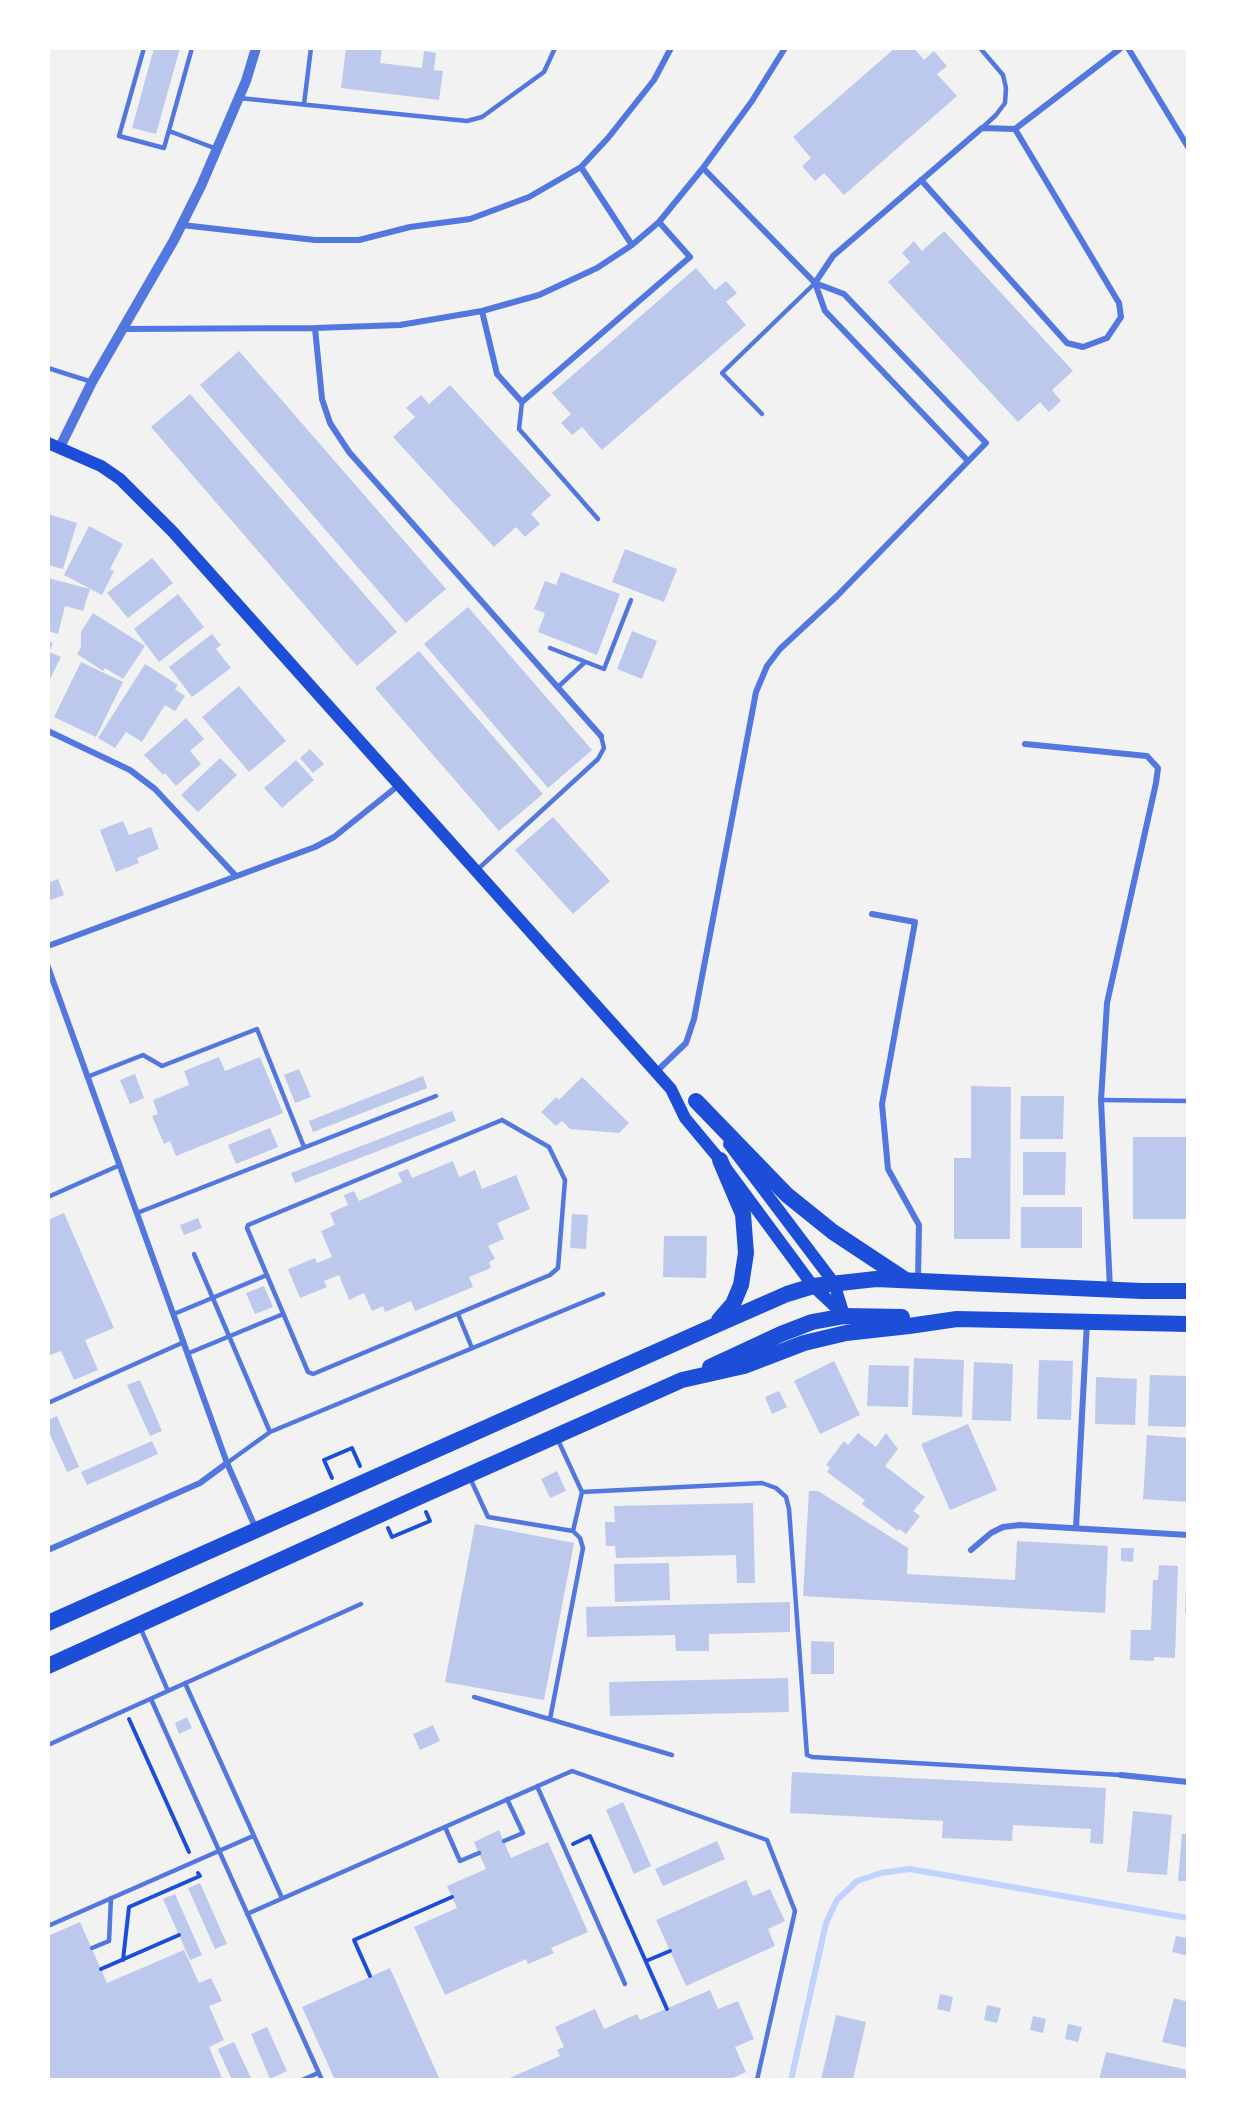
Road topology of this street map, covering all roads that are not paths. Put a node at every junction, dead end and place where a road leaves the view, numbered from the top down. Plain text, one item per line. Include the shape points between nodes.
1 (144, 48) edge
2 (192, 48) edge
3 (256, 48) edge
4 (311, 48) edge
5 (555, 48) edge
6 (671, 48) edge
7 (785, 48) edge
8 (980, 48) edge
9 (1121, 48) edge
10 (1128, 48) edge
11 (239, 98) junction
12 (304, 104) junction
13 (982, 128) junction
14 (1015, 129) junction
15 (169, 131) junction
16 (1188, 147) edge
17 (217, 149) junction
18 (581, 167) junction
19 (704, 168) junction
20 (921, 180) junction
21 (659, 222) junction
22 (181, 225) junction
23 (632, 245) junction
24 (815, 283) junction
25 (482, 311) junction
26 (315, 328) junction
27 (122, 329) junction
28 (48, 368) edge
29 (92, 382) junction
30 (522, 402) junction
31 (762, 414) dead end
32 (54, 445) edge
33 (968, 461) junction
34 (598, 519) dead end
35 (631, 600) dead end
36 (550, 648) dead end
37 (585, 662) junction
38 (558, 687) junction
39 (48, 731) edge
40 (601, 736) joint
41 (1025, 744) dead end
42 (399, 785) junction
43 (476, 871) junction
44 (236, 876) junction
45 (872, 914) dead end
46 (48, 946) edge
47 (48, 967) edge
48 (656, 1072) junction
49 (87, 1077) junction
50 (671, 1089) junction
51 (436, 1096) dead end
52 (1101, 1100) junction
53 (696, 1101) junction
54 (1188, 1101) edge
55 (304, 1148) junction
56 (720, 1160) junction
57 (120, 1165) junction
58 (48, 1197) edge
59 (137, 1213) junction
60 (194, 1254) dead end
61 (267, 1275) junction
62 (912, 1280) junction
63 (834, 1283) junction
64 (813, 1286) junction
65 (1110, 1290) junction
66 (1188, 1292) edge
67 (603, 1294) dead end
68 (213, 1298) junction
69 (174, 1314) junction
70 (283, 1314) junction
71 (458, 1314) junction
72 (845, 1316) junction
73 (957, 1319) junction
74 (1087, 1322) junction
75 (1188, 1324) edge
76 (714, 1326) junction
77 (230, 1336) junction
78 (184, 1342) junction
79 (472, 1348) junction
80 (189, 1353) junction
81 (682, 1380) junction
82 (48, 1402) edge
83 (270, 1432) junction
84 (556, 1436) junction
85 (228, 1463) junction
86 (469, 1475) junction
87 (582, 1492) junction
88 (1076, 1528) junction
89 (256, 1529) junction
90 (573, 1531) junction
91 (1188, 1535) edge
92 (48, 1550) edge
93 (971, 1550) dead end
94 (361, 1604) dead end
95 (48, 1623) edge
96 (139, 1624) junction
97 (48, 1666) edge
98 (185, 1683) junction
99 (168, 1691) junction
100 (474, 1697) dead end
101 (151, 1699) junction
102 (550, 1719) junction
103 (48, 1745) edge
104 (672, 1755) dead end
105 (1121, 1775) joint
106 (1188, 1782) edge
107 (537, 1786) junction
108 (507, 1799) junction
109 (445, 1827) junction
110 (254, 1836) junction
111 (504, 1841) dead end
112 (219, 1851) junction
113 (479, 1853) dead end
114 (111, 1898) junction
115 (282, 1898) junction
116 (247, 1914) junction
117 (48, 1926) edge
118 (92, 1948) dead end
119 (625, 1984) dead end
120 (318, 2073) junction
121 (302, 2080) edge
122 (322, 2080) edge
123 (758, 2080) edge

1 - 15 lane via 119,136 164,148
2 - 15 lane
3 - 11 street
4 - 12 lane
5 - 12 lane via 544,72 483,117 467,121
6 - 18 street via 654,80
7 - 19 street
8 - 13 lane via 1003,75 1006,88 1005,103
9 - 14 street
10 - 16 street
11 - 12 lane
11 - 17 street
13 - 14 street
13 - 20 street
14 - 20 street via 1119,303 1121,317 1107,338 1083,347 1066,344
15 - 17 lane
17 - 22 street
18 - 22 street via 529,197 471,219 410,227 359,240 315,240
18 - 23 street
19 - 21 street
19 - 24 street
20 - 24 street via 833,256
21 - 23 street
21 - 30 street via 690,257
22 - 27 street
23 - 25 street via 597,268 539,295
24 - 31 lane via 722,373
24 - 33 street via 825,311
24 - 33 street via 844,294 986,442
25 - 26 street via 400,325
25 - 30 street via 497,374
26 - 27 street
26 - 38 street via 322,399 330,423 350,452
27 - 29 street
28 - 29 lane
29 - 32 street
30 - 34 lane via 519,429
32 - 42 main road via 101,466 139,495
33 - 48 street via 767,666 756,692 694,1019 686,1043
35 - 37 lane via 603,669
36 - 37 lane
37 - 38 lane
38 - 40 street
39 - 44 street via 130,770 155,789
40 - 43 lane via 604,748 598,759
41 - 52 street via 1147,756 1158,768 1107,1003
42 - 43 main road
42 - 44 street via 334,837
43 - 48 main road
44 - 46 street
45 - 62 street via 915,922 882,1104 888,1169 919,1225
47 - 49 street
48 - 50 main road
49 - 55 lane via 143,1055 162,1066 257,1029
49 - 57 street
50 - 53 main road
50 - 56 main road via 685,1118
51 - 55 lane
52 - 54 lane
52 - 65 street
53 - 62 highway via 787,1195 832,1232
53 - 63 main road
55 - 59 lane
56 - 64 main road
56 - 76 highway via 743,1214 746,1253 741,1285 733,1304
57 - 58 lane
57 - 59 street
59 - 69 street
60 - 68 lane
61 - 68 lane
61 - 70 lane
61 - 71 lane via 248,1225 497,1121 507,1122 549,1147 565,1180 558,1268 550,1275
62 - 63 highway
62 - 65 highway
63 - 64 highway
63 - 72 main road
64 - 72 main road
64 - 76 highway
65 - 66 highway
67 - 79 lane
68 - 69 lane
68 - 77 lane
69 - 78 street
70 - 71 lane via 308,1372 313,1374
70 - 77 lane
71 - 79 lane
72 - 73 highway
72 - 81 highway via 812,1322 781,1334
73 - 74 highway
73 - 81 highway via 846,1333 804,1343 744,1366
74 - 75 highway
74 - 88 street
76 - 89 highway
77 - 80 lane
77 - 83 lane
78 - 80 street
78 - 82 lane
79 - 83 lane
80 - 85 street
81 - 84 highway
83 - 85 lane
84 - 86 highway
84 - 87 lane
85 - 89 street
85 - 92 street via 200,1482
86 - 90 lane via 488,1517
86 - 96 highway
87 - 90 lane
87 - 105 lane via 762,1484 776,1488 786,1497 807,1755
88 - 91 street
88 - 93 street via 1003,1527
89 - 95 highway
90 - 102 lane via 583,1548
94 - 98 lane
96 - 97 highway
96 - 99 lane
98 - 99 lane
98 - 110 lane
99 - 101 lane
100 - 102 lane
101 - 103 lane
101 - 112 lane
102 - 104 lane
105 - 106 street
107 - 108 lane
107 - 119 lane
107 - 123 lane via 572,1771 767,1839 795,1911
108 - 109 lane
108 - 111 lane via 523,1833
109 - 113 lane via 460,1861
109 - 115 lane
110 - 112 lane
110 - 115 lane
112 - 114 lane
112 - 116 lane
114 - 117 lane
114 - 118 lane via 109,1941
115 - 116 lane
116 - 120 lane
120 - 121 lane
120 - 122 lane

